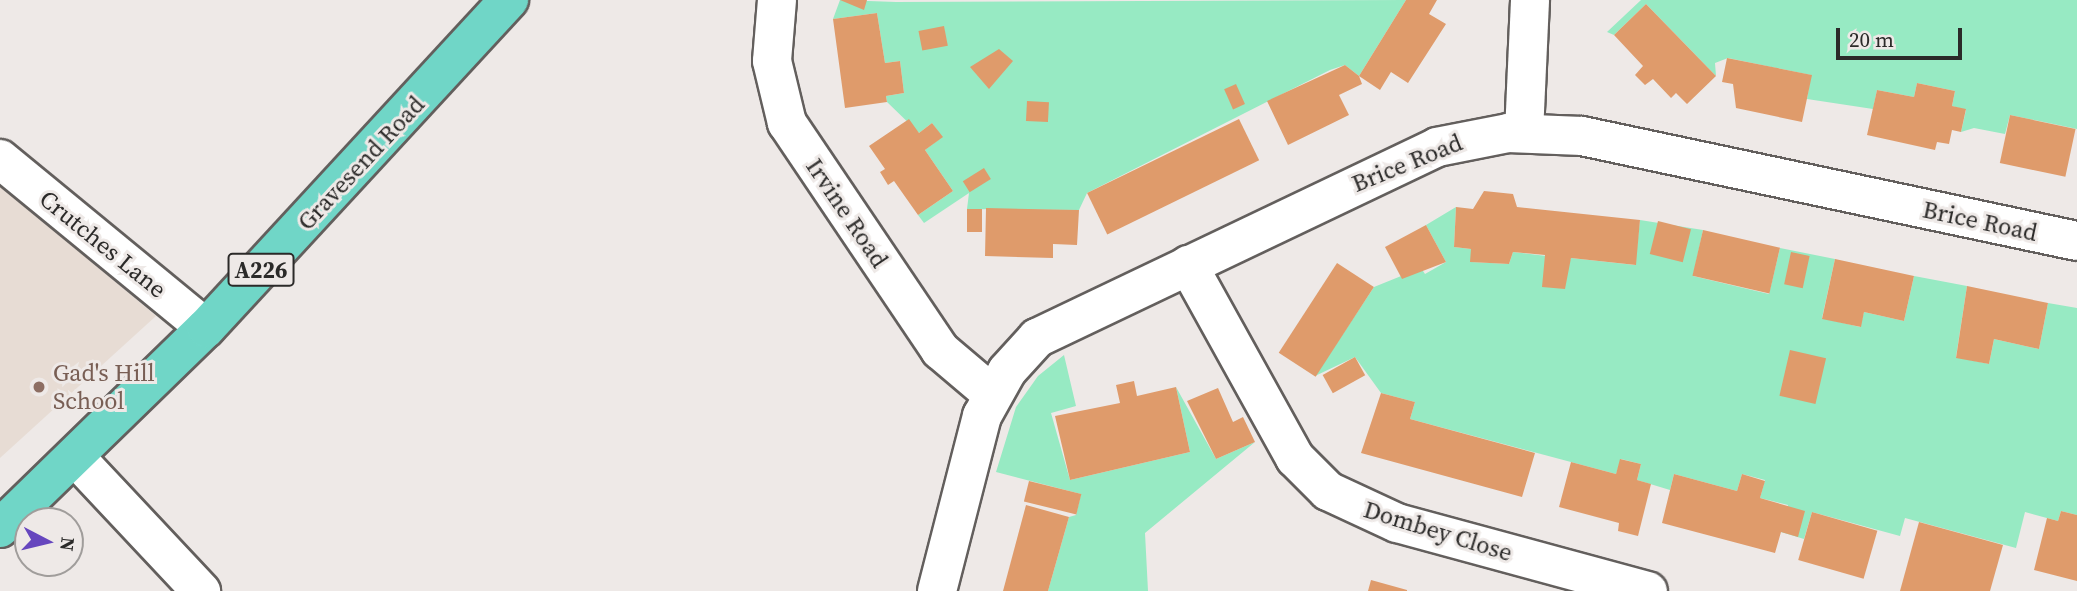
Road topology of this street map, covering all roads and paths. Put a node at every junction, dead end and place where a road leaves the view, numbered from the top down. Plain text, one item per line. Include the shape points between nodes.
1 (509, 0) edge
2 (777, 0) edge
3 (1530, 0) edge
4 (1524, 133) junction
5 (0, 159) edge
6 (2077, 241) edge
7 (1188, 265) junction
8 (206, 328) junction
9 (992, 394) junction
10 (76, 458) junction
11 (0, 528) edge
12 (201, 591) edge
13 (937, 591) edge
14 (1648, 591) edge

1 - 8 main road, Gravesend Road / A226
2 - 9 street, Irvine Road via 772,61 788,123 940,350
3 - 4 street
4 - 6 street, Brice Road via 1589,137
4 - 7 street, Brice Road via 1474,136 1414,154
5 - 8 street, Crutches Lane
7 - 9 street, Brice Road via 1045,332
7 - 14 street, Dombey Close via 1295,458 1328,491 1397,523
8 - 10 main road, Gravesend Road / A226
9 - 13 street, Brice Road via 975,436
10 - 11 main road, Gravesend Road / A226
10 - 12 street

